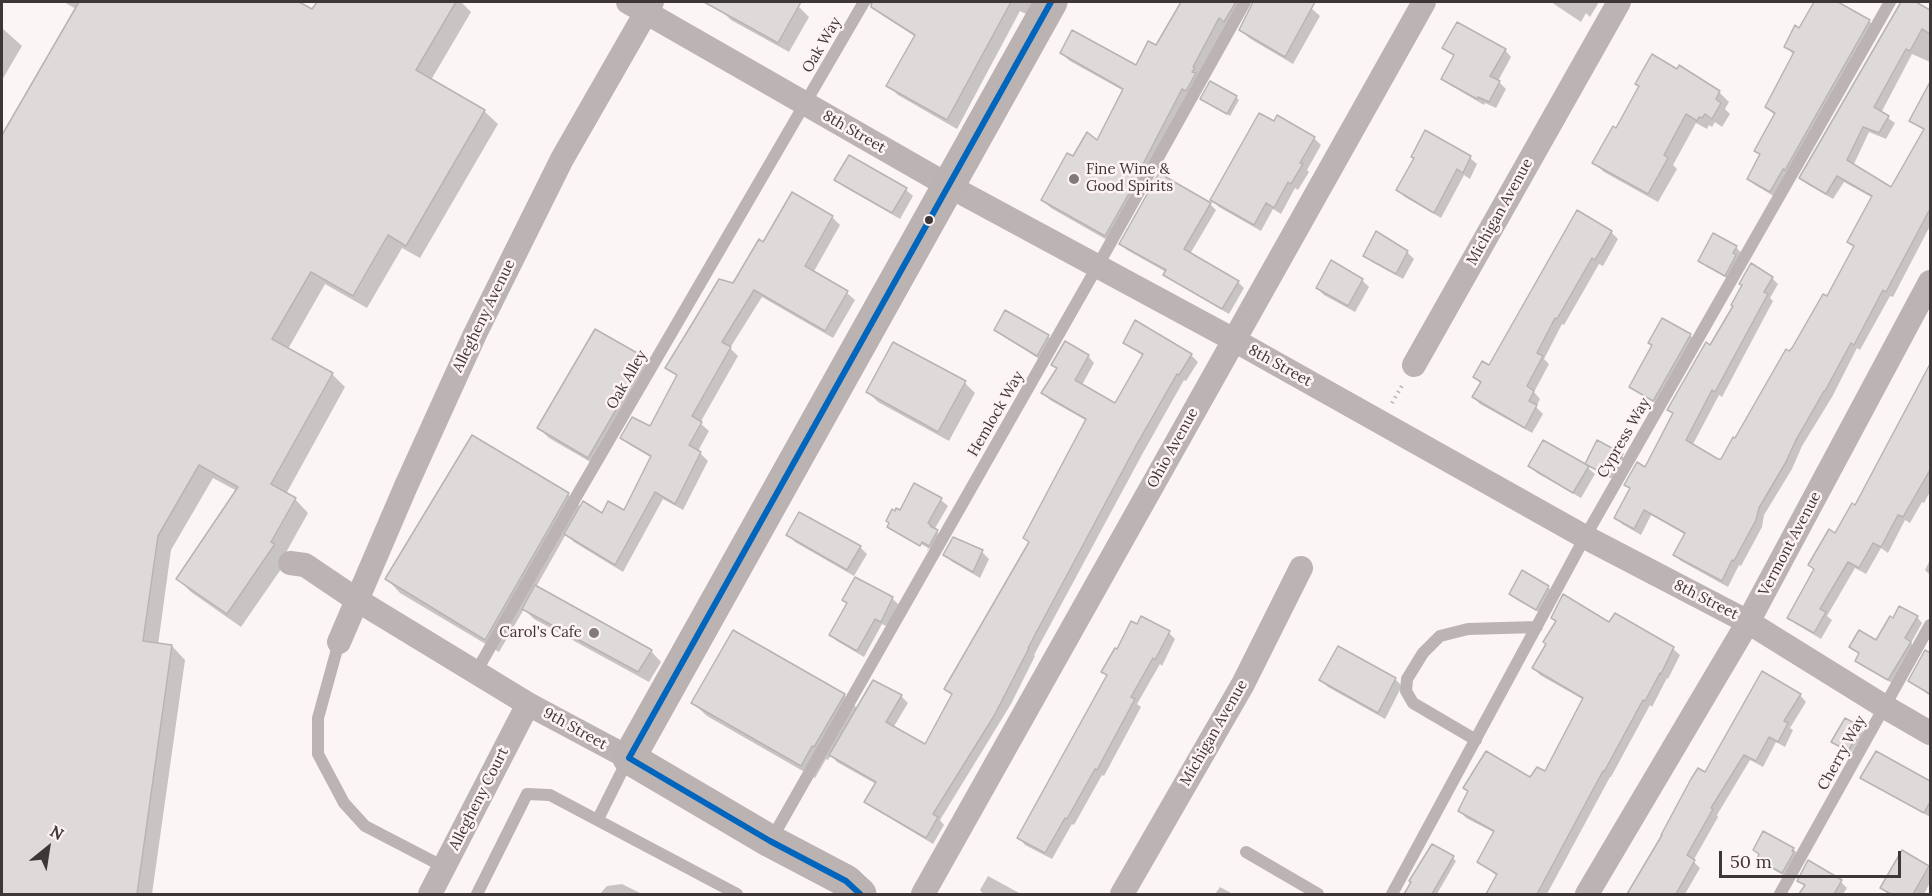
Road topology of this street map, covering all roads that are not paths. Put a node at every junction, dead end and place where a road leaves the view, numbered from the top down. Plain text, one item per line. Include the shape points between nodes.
1 (864, 2) edge
2 (1051, 2) edge
3 (1245, 2) edge
4 (1424, 2) edge
5 (1619, 2) edge
6 (1890, 2) edge
7 (642, 5) edge
8 (806, 104) junction
9 (950, 186) junction
10 (1097, 267) junction
11 (1930, 282) edge
12 (1234, 340) junction
13 (1414, 365) road end
14 (1586, 537) junction
15 (290, 563) dead end
16 (1301, 568) dead end
17 (357, 600) junction
18 (1748, 622) junction
19 (1930, 625) edge
20 (1537, 627) junction
21 (339, 642) joint
22 (476, 672) junction
23 (528, 704) junction
24 (1884, 708) junction
25 (1930, 733) edge
26 (1476, 740) junction
27 (628, 758) junction
28 (597, 819) junction
29 (770, 841) junction
30 (1246, 852) dead end
31 (444, 867) junction
32 (430, 894) edge
33 (477, 894) edge
34 (737, 894) edge
35 (860, 894) edge
36 (923, 894) edge
37 (1122, 894) edge
38 (1318, 894) edge
39 (1392, 894) edge
40 (1587, 894) edge
41 (1780, 894) edge

1 - 8 lane, Oak Way
2 - 9 main road
3 - 10 lane, Hemlock Way
4 - 12 street, Ohio Avenue
5 - 13 street, Michigan Avenue
6 - 14 lane, Cypress Way
7 - 8 street, 8th Street
7 - 17 street, Allegheny Avenue via 475,334
8 - 9 street, 8th Street
8 - 22 lane, Oak Alley
9 - 10 street, 8th Street
9 - 27 main road
10 - 12 street, 8th Street
10 - 29 lane, Hemlock Way
11 - 18 street, Vermont Avenue
12 - 14 street, 8th Street
12 - 36 street, Ohio Avenue
14 - 18 street, 8th Street
14 - 20 lane, Cypress Way
15 - 17 street, 9th Street via 305,565
16 - 37 street, Michigan Avenue via 1242,684
17 - 21 street, Allegheny Avenue
17 - 22 street, 9th Street
18 - 24 street, 8th Street
18 - 40 street, Vermont Avenue
19 - 24 lane, Cherry Way
20 - 26 lane, Cypress Way
20 - 26 lane via 1468,629 1440,636 1423,653 1407,679 1406,691 1413,704
21 - 31 lane via 318,718 318,754 344,803 365,826
22 - 23 street, 9th Street
23 - 27 street, 9th Street
23 - 31 street, Allegheny Court
24 - 25 street, 8th Street
24 - 41 lane, Cherry Way
26 - 39 lane, Cypress Way
27 - 28 lane
27 - 29 main road, 9th Street
28 - 33 lane via 550,795 527,794
28 - 34 lane
29 - 35 main road, 9th Street via 846,881
30 - 38 lane
31 - 32 street, Allegheny Court

